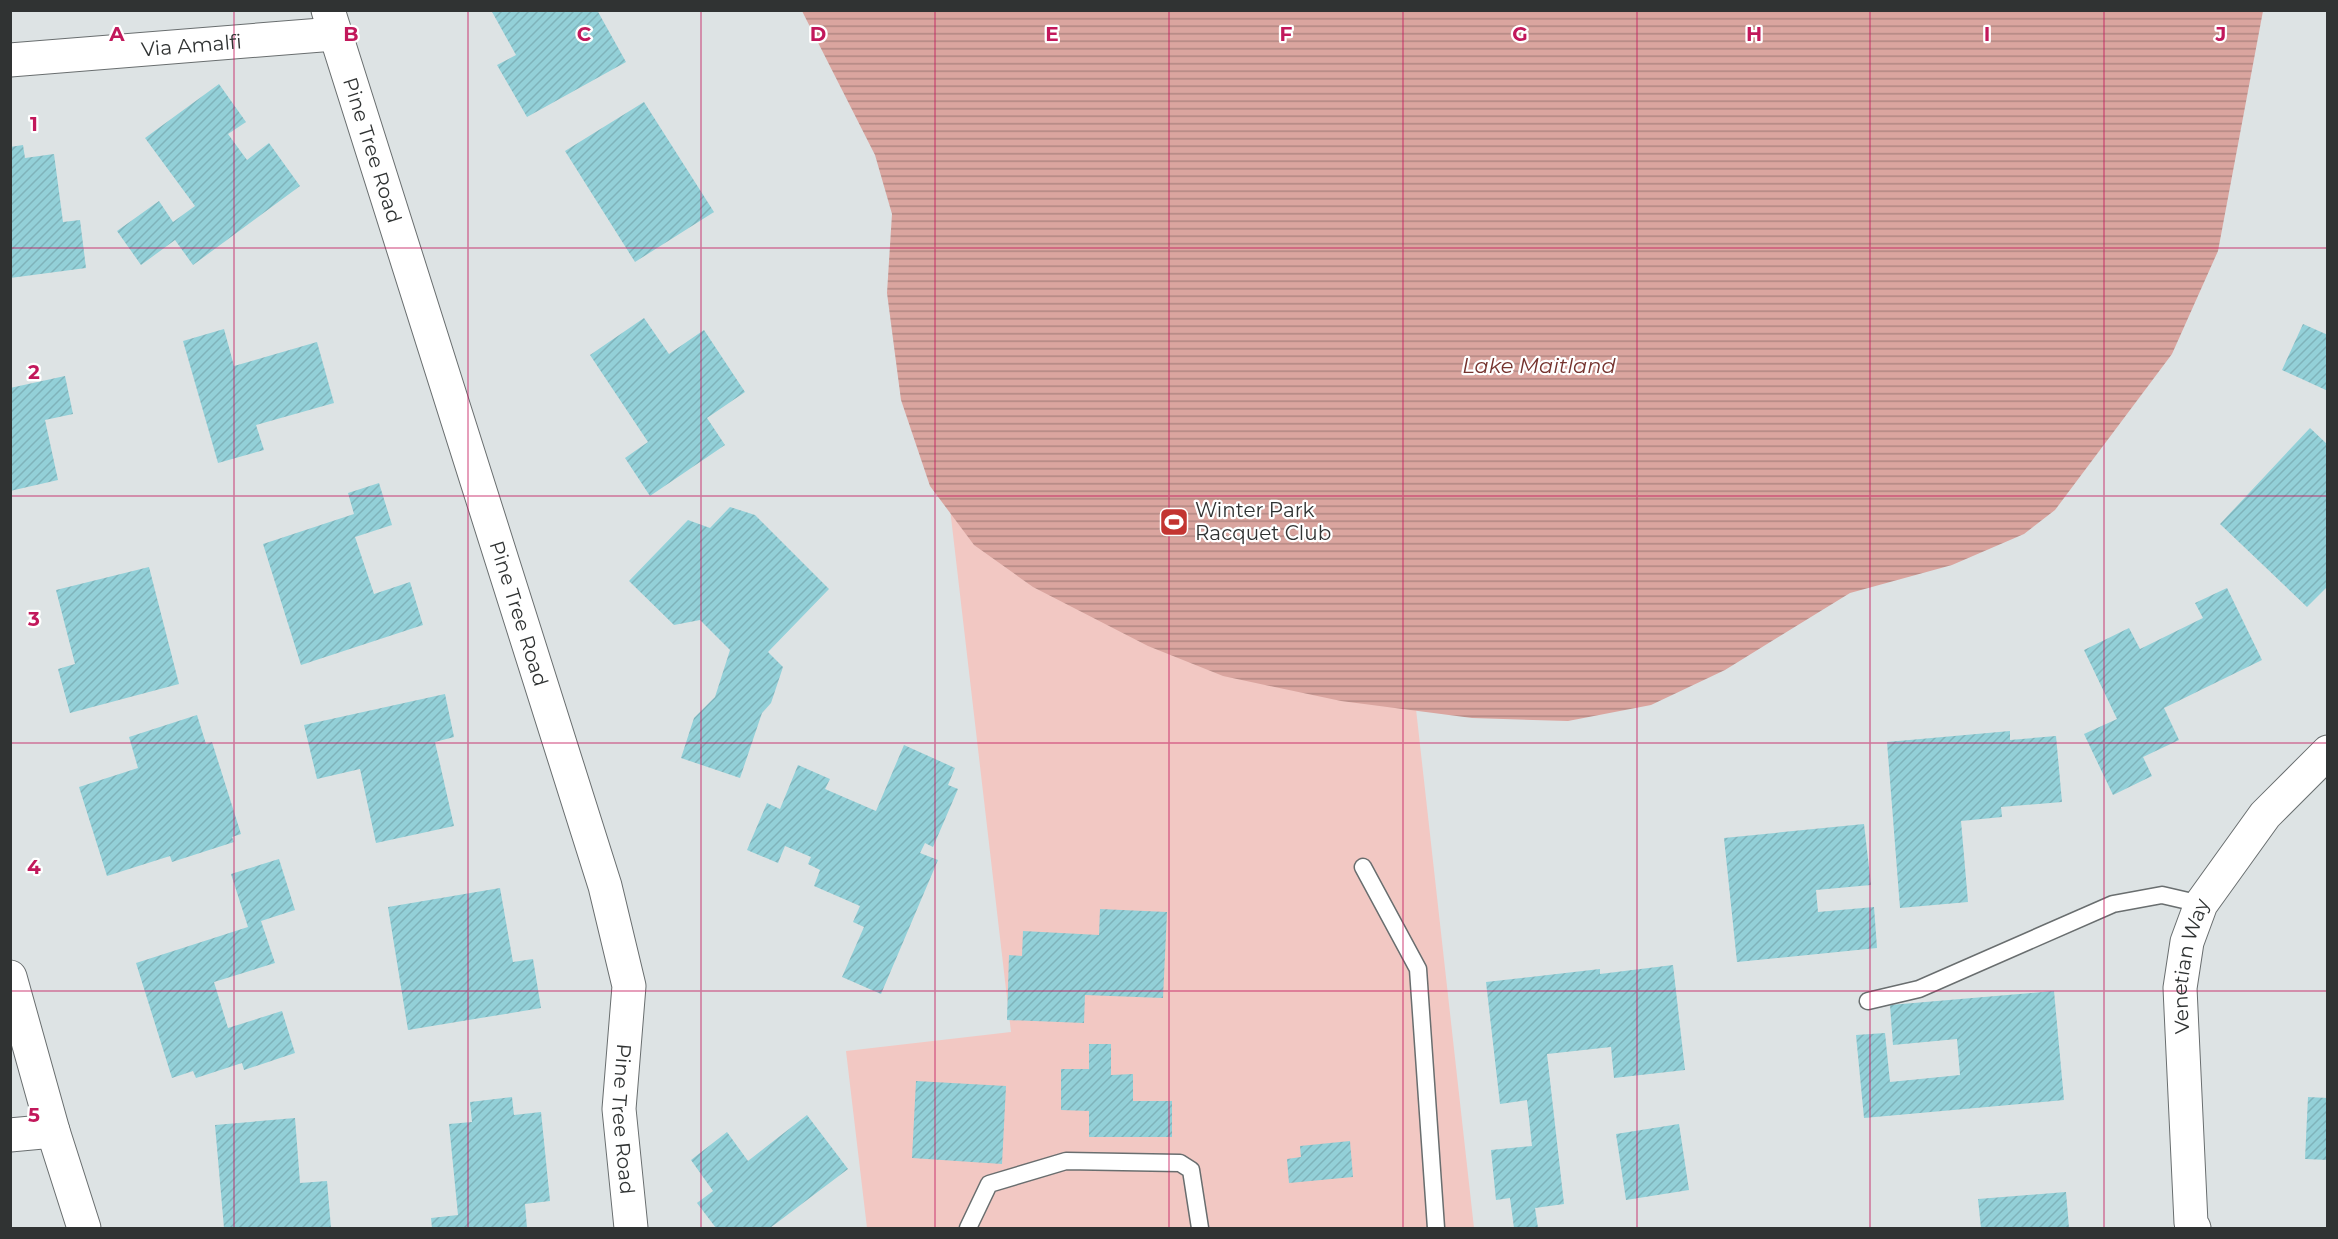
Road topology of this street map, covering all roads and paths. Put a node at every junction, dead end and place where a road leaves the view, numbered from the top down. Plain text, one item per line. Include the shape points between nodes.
1 (331, 22) edge
2 (10, 60) edge
3 (2328, 752) edge
4 (1364, 867) dead end
5 (2200, 904) junction
6 (10, 977) edge
7 (1868, 1001) dead end
8 (53, 1131) junction
9 (10, 1135) edge
10 (84, 1228) edge
11 (631, 1228) edge
12 (968, 1228) edge
13 (1200, 1228) edge
14 (1436, 1228) edge
15 (2194, 1228) edge

1 - 2 street, Via Amalfi
1 - 11 street, Pine Tree Road via 605,886 629,986 619,1109
3 - 5 street, Venetian Way via 2265,815
4 - 14 lane via 1418,969
5 - 7 lane via 2162,895 2113,904 1919,988
5 - 15 street, Venetian Way via 2187,942 2180,988
6 - 8 street
8 - 9 street
8 - 10 street
12 - 13 lane via 990,1184 1066,1161 1180,1163 1191,1170

